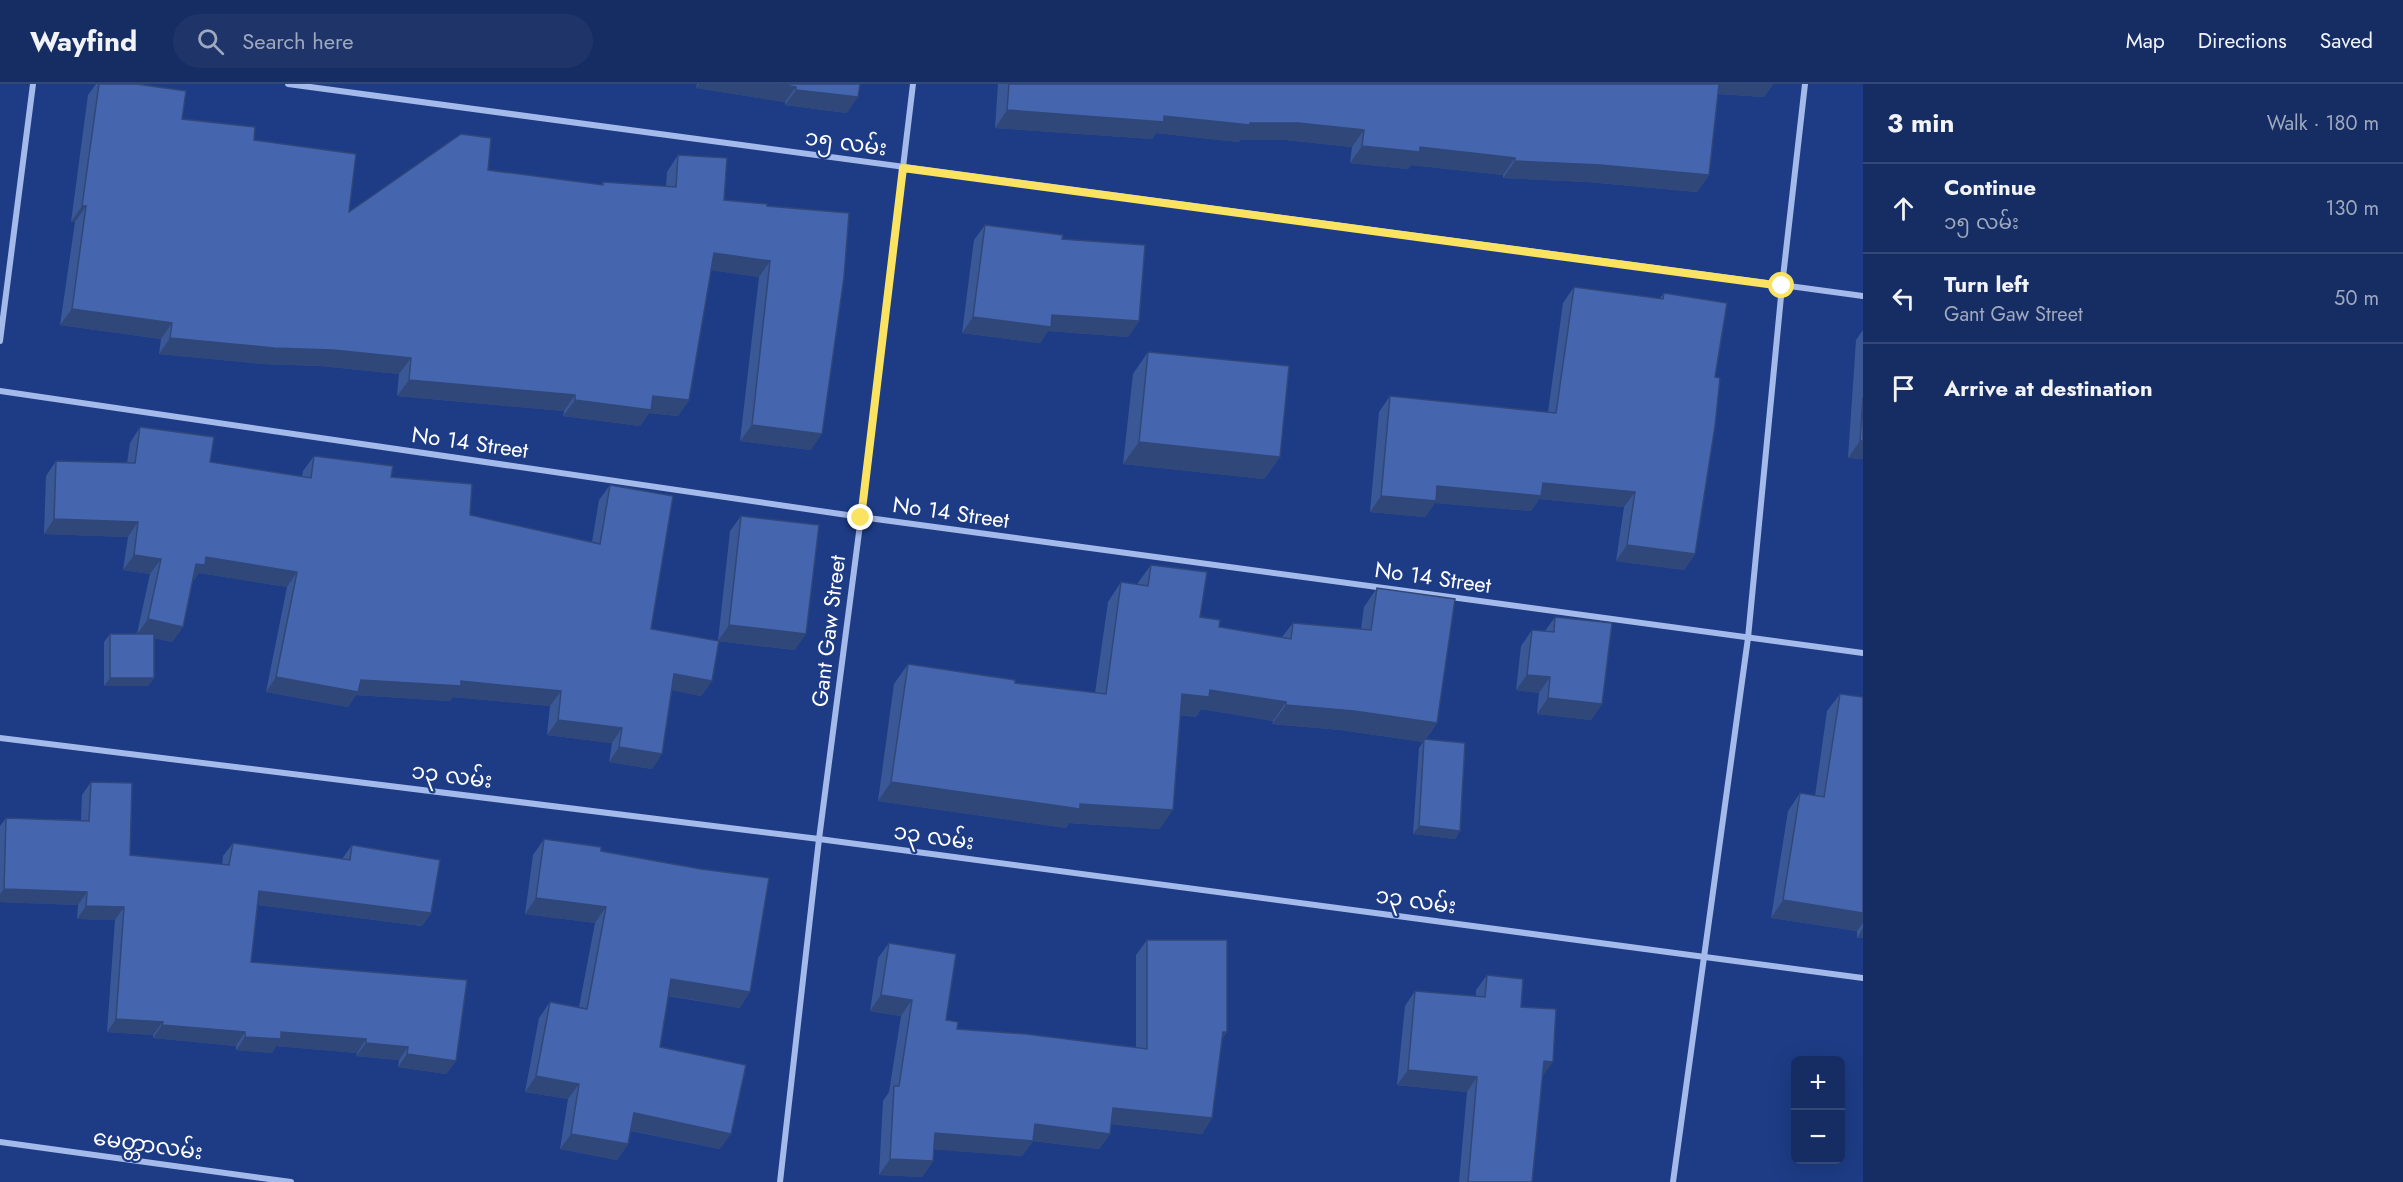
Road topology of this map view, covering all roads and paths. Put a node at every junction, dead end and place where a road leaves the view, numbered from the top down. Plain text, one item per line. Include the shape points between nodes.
1 (33, 84) edge
2 (288, 84) edge
3 (913, 84) edge
4 (1805, 84) edge
5 (903, 168) junction
6 (1782, 286) junction
7 (1863, 296) edge
8 (0, 341) edge
9 (0, 391) edge
10 (861, 518) junction
11 (1748, 638) junction
12 (1863, 653) edge
13 (0, 738) edge
14 (819, 839) junction
15 (1705, 957) junction
16 (1863, 978) edge
17 (0, 1142) edge
18 (291, 1182) edge
19 (780, 1182) edge
20 (1673, 1182) edge

1 - 8 street
2 - 5 street, ၁၅ လမ်း
3 - 5 street, Gant Gaw Street
4 - 6 street
5 - 6 street, ၁၅ လမ်း
5 - 10 street, Gant Gaw Street
6 - 7 street, ၁၅ လမ်း
6 - 11 street
9 - 10 street, No 14 Street
10 - 11 street, No 14 Street
10 - 14 street, Gant Gaw Street
11 - 12 street, No 14 Street
11 - 15 street
13 - 14 street, ၁၃ လမ်း
14 - 15 street, ၁၃ လမ်း
14 - 19 street, Gant Gaw Street
15 - 16 street, ၁၃ လမ်း
15 - 20 street
17 - 18 street, မေတ္တာလမ်း

